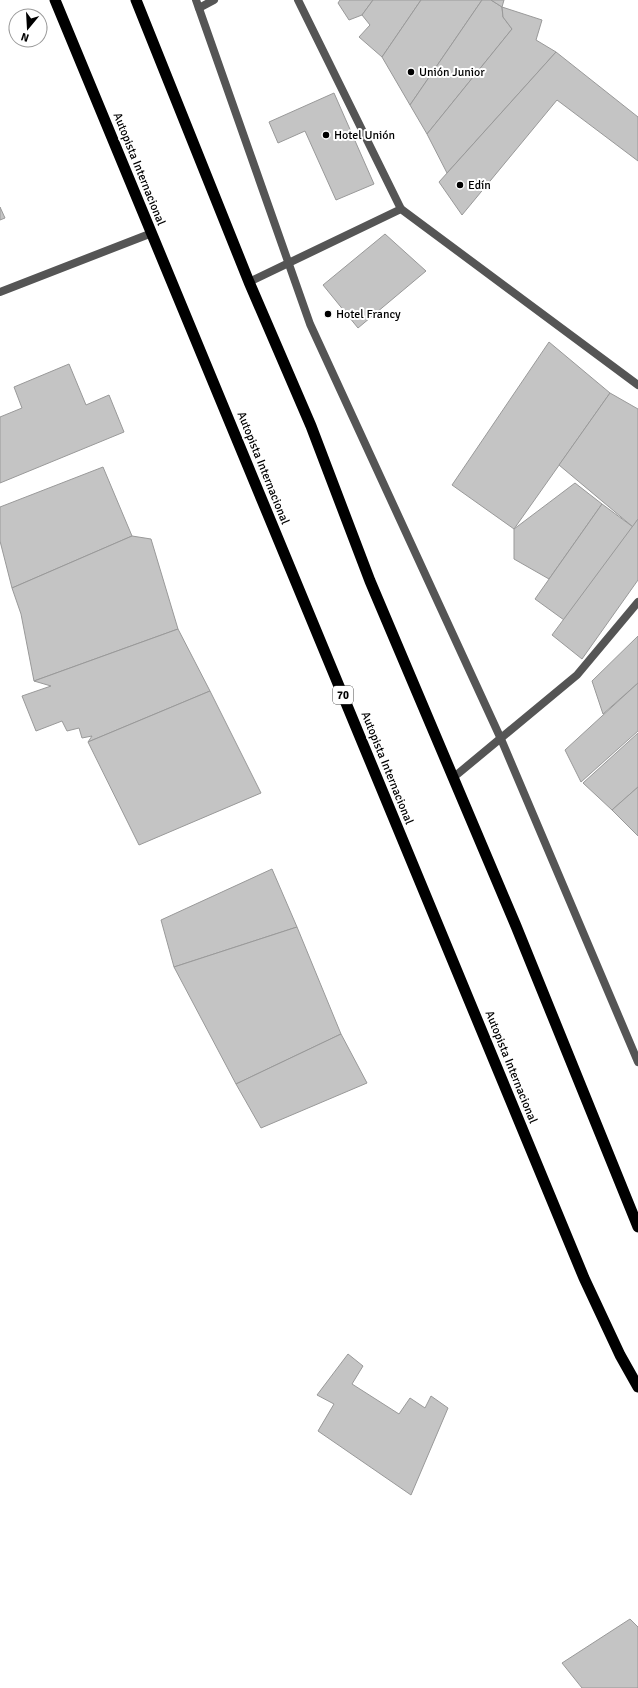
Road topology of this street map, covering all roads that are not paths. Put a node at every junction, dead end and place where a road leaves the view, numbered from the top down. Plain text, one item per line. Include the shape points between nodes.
1 (56, 0) edge
2 (136, 0) edge
3 (214, 0) edge
4 (298, 0) edge
5 (198, 4) edge
6 (401, 209) junction
7 (152, 233) junction
8 (289, 262) junction
9 (249, 282) junction
10 (0, 292) edge
11 (638, 385) edge
12 (638, 602) edge
13 (501, 739) junction
14 (454, 777) junction
15 (638, 1062) edge
16 (638, 1227) edge
17 (638, 1387) edge

1 - 7 highway, Autopista Internacional / 70
2 - 9 highway
3 - 5 street
4 - 6 street
5 - 8 street
6 - 8 street
6 - 11 street
7 - 10 street
7 - 17 highway, Autopista Internacional / 70 via 584,1278
8 - 9 street
8 - 13 street via 310,324
9 - 14 highway via 311,426 370,581
12 - 13 street via 577,675
13 - 14 street
13 - 15 street
14 - 16 highway via 585,1092

